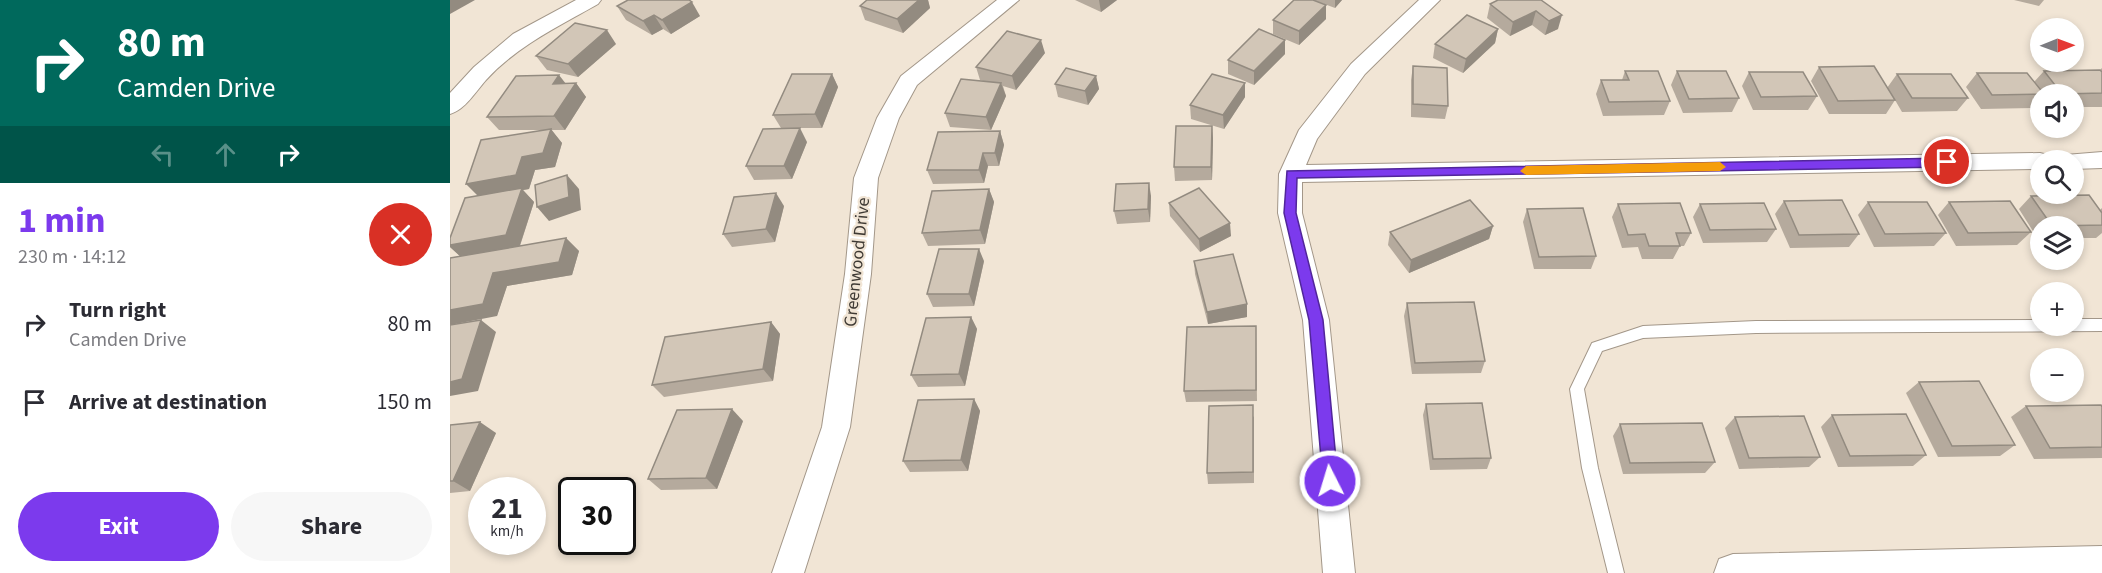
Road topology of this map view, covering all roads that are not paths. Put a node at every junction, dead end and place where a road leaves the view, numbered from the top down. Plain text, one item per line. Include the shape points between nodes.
1 (591, 0) edge
2 (1009, 0) edge
3 (1430, 0) edge
4 (450, 107) edge
5 (2102, 160) edge
6 (2030, 161) edge
7 (2084, 161) edge
8 (1291, 174) junction
9 (2102, 325) edge
10 (2102, 565) edge
11 (1847, 572) edge
12 (788, 573) edge
13 (1339, 573) edge
14 (1616, 573) edge
15 (1733, 573) edge

1 - 4 street via 520,39 481,72
2 - 12 street, Greenwood Drive via 909,81 888,118 866,178 858,274 836,427
3 - 8 street via 1358,69 1307,136
5 - 7 street
6 - 8 street
8 - 13 street via 1290,213 1316,320
9 - 14 lane via 1756,327 1643,332 1597,348 1577,389 1590,468
10 - 11 street
11 - 15 street

